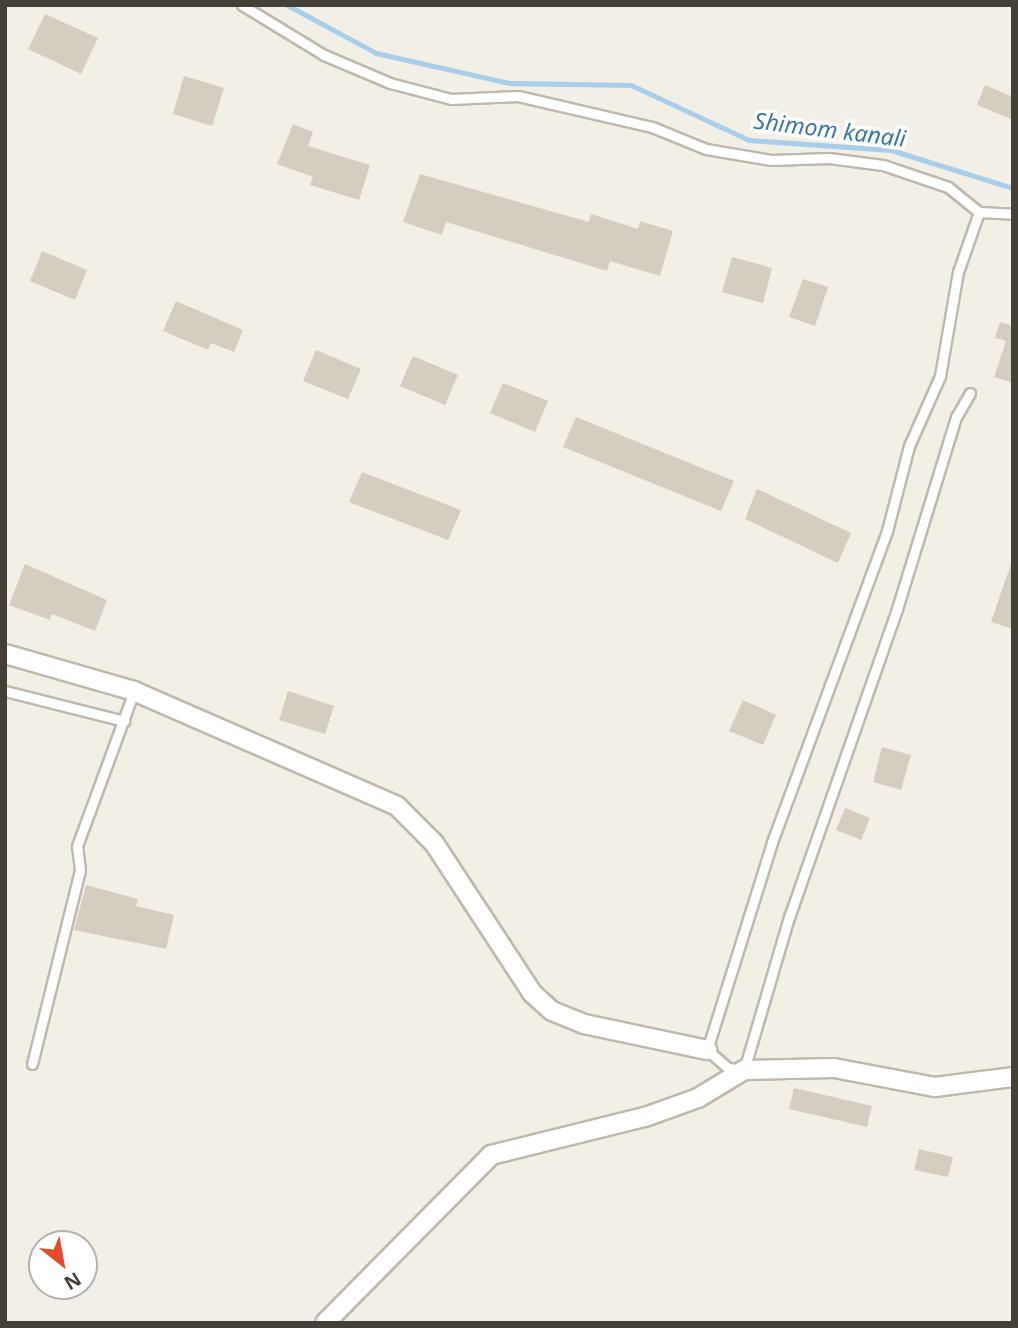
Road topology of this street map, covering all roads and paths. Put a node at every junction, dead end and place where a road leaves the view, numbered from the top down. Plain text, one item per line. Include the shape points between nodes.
1 (242, 5) edge
2 (979, 212) junction
3 (1013, 214) edge
4 (970, 394) dead end
5 (5, 654) edge
6 (5, 691) edge
7 (134, 691) junction
8 (124, 721) junction
9 (707, 1050) junction
10 (32, 1064) dead end
11 (744, 1070) junction
12 (1013, 1077) edge
13 (325, 1323) edge

1 - 2 lane via 324,55 390,83 450,99 518,96 652,127 706,149 771,160 829,158 883,165 948,187
2 - 3 lane
2 - 9 lane via 958,272 940,376 909,446 887,531 772,842
4 - 11 lane via 956,417 897,610 789,917
5 - 7 street
6 - 8 lane
7 - 8 lane
7 - 9 street via 397,806 434,843 532,993 552,1011 584,1024
8 - 10 lane via 77,846 80,870
9 - 11 lane via 728,1069
11 - 12 street via 834,1068 935,1087
11 - 13 street via 698,1098 645,1117 491,1155

